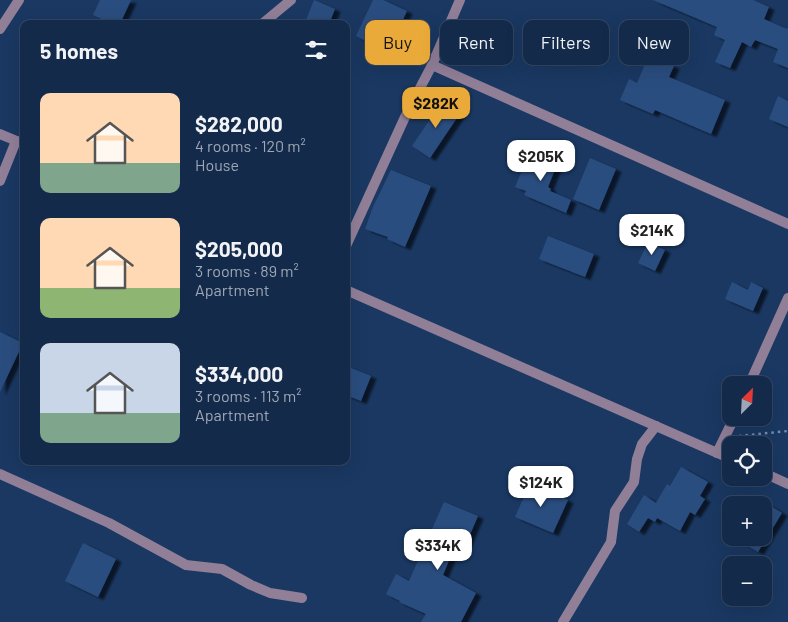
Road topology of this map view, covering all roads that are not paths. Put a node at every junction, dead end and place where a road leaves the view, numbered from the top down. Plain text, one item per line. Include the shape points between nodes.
1 (19, 0) edge
2 (291, 0) edge
3 (460, 0) edge
4 (267, 20) edge
5 (0, 29) edge
6 (432, 65) junction
7 (0, 134) edge
8 (20, 142) edge
9 (0, 181) edge
10 (788, 224) edge
11 (350, 237) edge
12 (350, 292) edge
13 (788, 298) edge
14 (752, 376) edge
15 (656, 426) junction
16 (730, 426) edge
17 (717, 453) junction
18 (722, 455) edge
19 (0, 474) edge
20 (772, 477) edge
21 (788, 484) edge
22 (302, 598) dead end
23 (563, 622) edge

1 - 5 street
2 - 4 street
3 - 6 street
6 - 10 street
6 - 11 street
7 - 8 street
8 - 9 street
12 - 15 street
13 - 14 street
15 - 17 street
15 - 23 street via 642,444 634,482 616,511 611,542
16 - 17 street
17 - 18 street
19 - 22 street via 109,523 186,565 222,569 270,593
20 - 21 street

